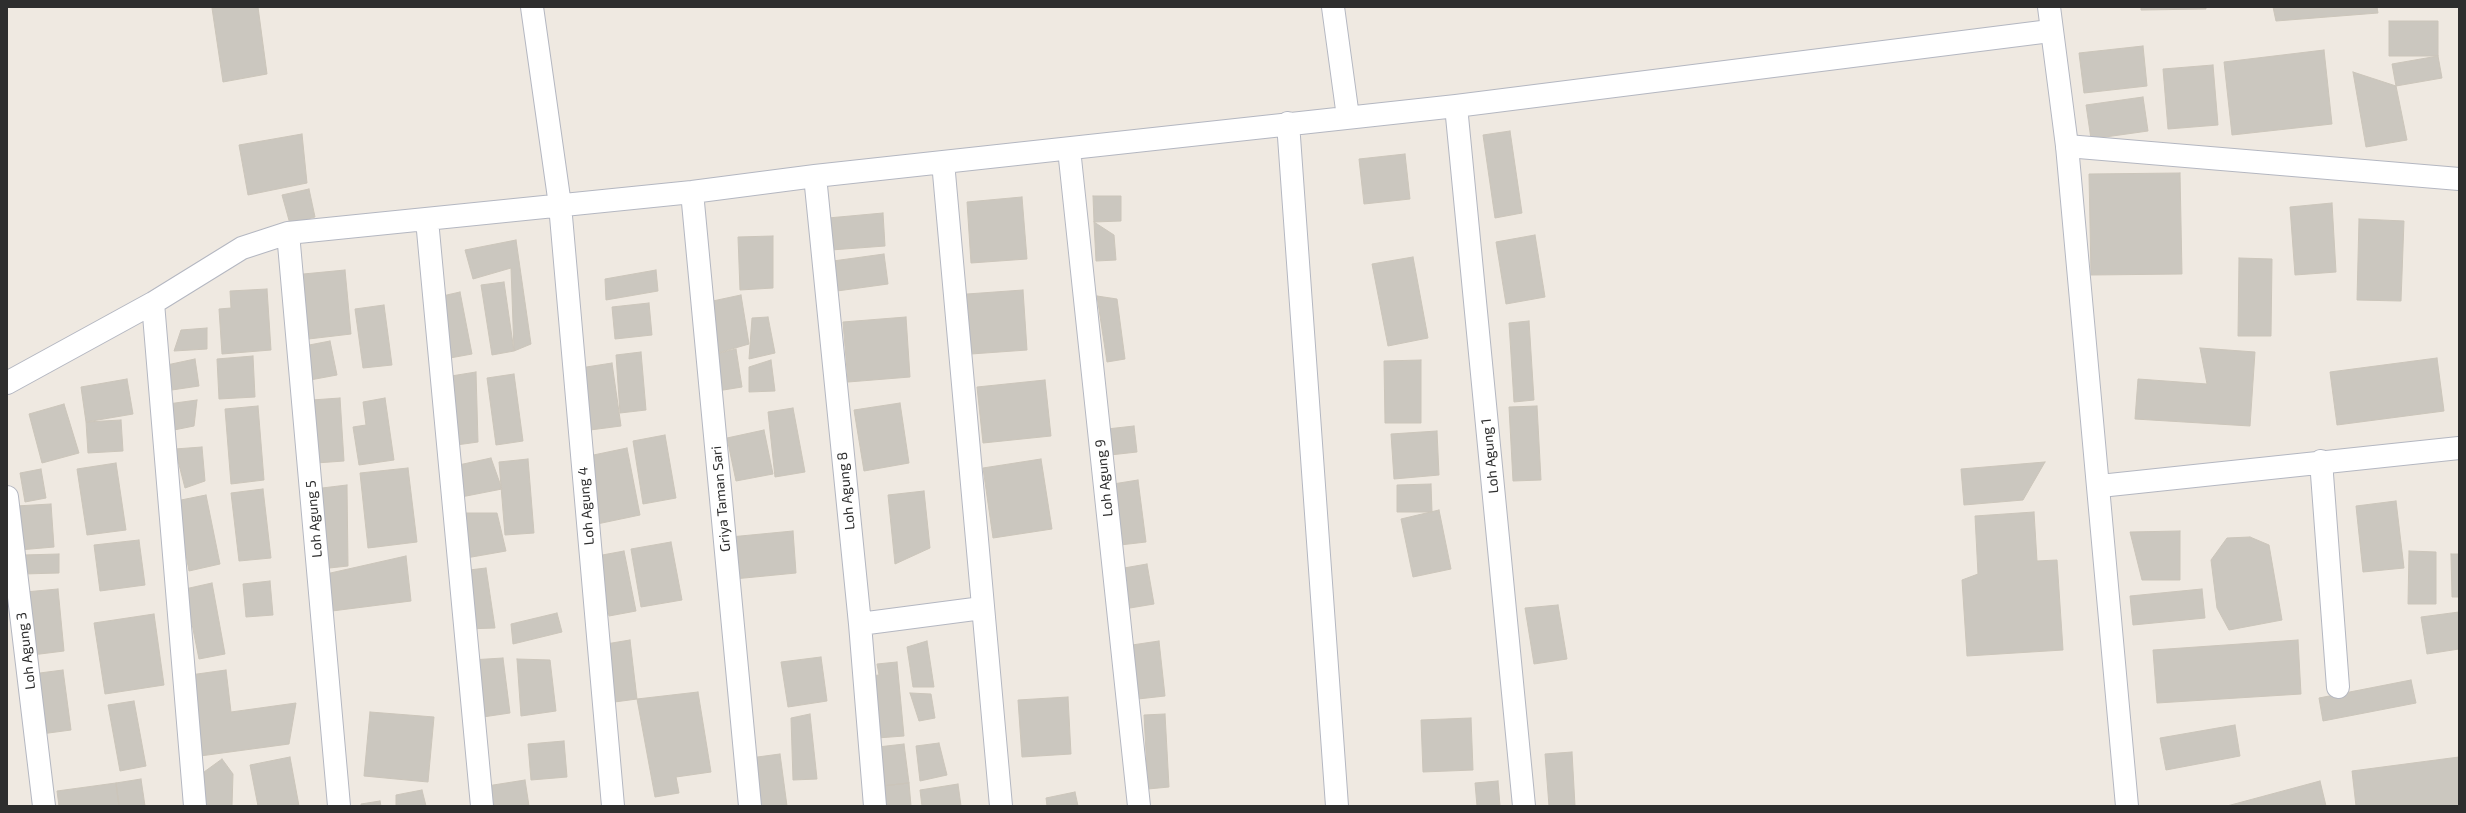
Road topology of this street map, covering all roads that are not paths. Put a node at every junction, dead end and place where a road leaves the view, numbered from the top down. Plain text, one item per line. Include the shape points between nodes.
1 (532, 7) edge
2 (1333, 7) edge
3 (2049, 7) edge
4 (2050, 31) junction
5 (1456, 106) junction
6 (1348, 117) junction
7 (1288, 123) junction
8 (2067, 146) junction
9 (1069, 149) junction
10 (943, 162) junction
11 (815, 176) junction
12 (2459, 179) edge
13 (692, 192) junction
14 (560, 205) junction
15 (427, 220) junction
16 (288, 233) junction
17 (154, 302) junction
18 (7, 383) edge
19 (2459, 448) edge
20 (2321, 461) junction
21 (2100, 486) junction
22 (7, 497) edge
23 (982, 608) junction
24 (860, 624) junction
25 (2338, 687) dead end
26 (44, 806) edge
27 (195, 806) edge
28 (339, 806) edge
29 (482, 806) edge
30 (613, 806) edge
31 (750, 806) edge
32 (875, 806) edge
33 (1001, 806) edge
34 (1139, 806) edge
35 (1337, 806) edge
36 (1524, 806) edge
37 (2127, 806) edge

1 - 14 street, Loh Agung 4
2 - 6 street
3 - 4 street
4 - 5 street
4 - 8 street
5 - 6 street
5 - 36 street, Loh Agung 1
6 - 7 street
7 - 9 street
7 - 35 street
8 - 12 street
8 - 21 street
9 - 10 street
9 - 34 street, Loh Agung 9
10 - 11 street
10 - 23 street
11 - 13 street
11 - 24 street, Loh Agung 8
13 - 14 street
13 - 31 street, Griya Taman Sari
14 - 15 street
14 - 30 street, Loh Agung 4
15 - 16 street
15 - 29 street
16 - 17 street via 242,248
16 - 28 street, Loh Agung 5
17 - 18 street
17 - 27 street
19 - 20 street
20 - 21 street
20 - 25 street
21 - 37 street
22 - 26 street, Loh Agung 3
23 - 24 street
23 - 33 street
24 - 32 street, Loh Agung 8

